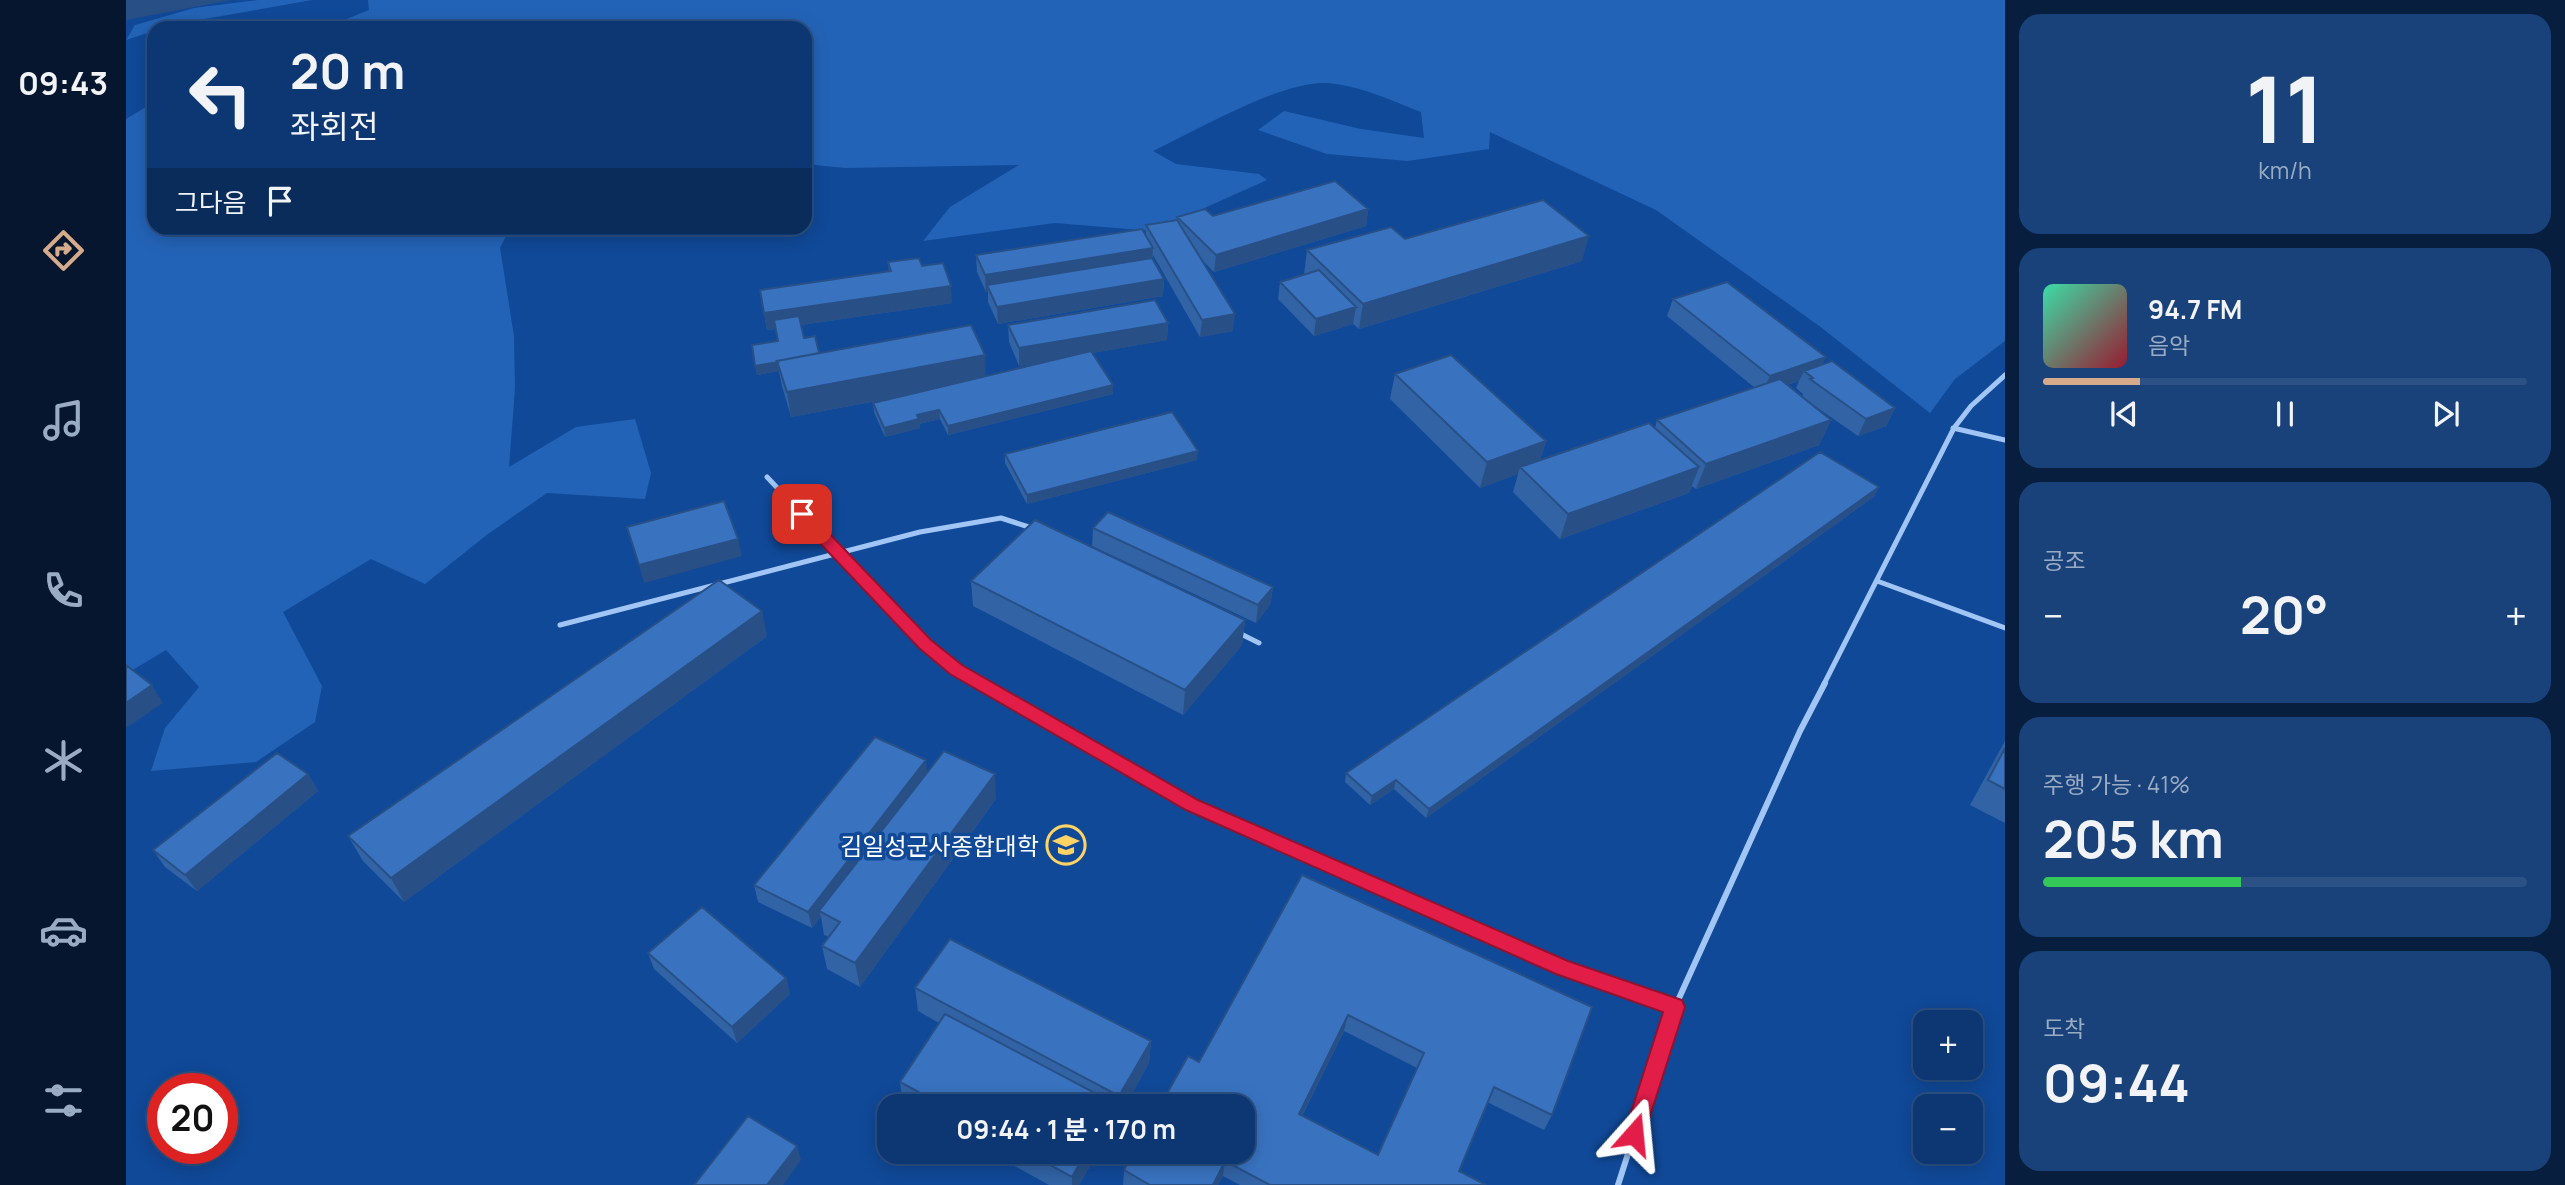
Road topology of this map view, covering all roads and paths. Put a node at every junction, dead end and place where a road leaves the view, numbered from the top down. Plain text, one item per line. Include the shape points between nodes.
1 (2005, 375) edge
2 (1953, 428) junction
3 (2005, 440) edge
4 (767, 477) dead end
5 (1039, 531) edge
6 (837, 551) junction
7 (1877, 581) junction
8 (560, 625) dead end
9 (2005, 628) edge
10 (1234, 630) edge
11 (1259, 643) dead end
12 (1675, 1007) junction
13 (1618, 1185) edge

1 - 2 lane via 1980,394
2 - 3 lane
2 - 7 lane
4 - 6 lane
5 - 6 lane via 1001,518
6 - 8 lane
6 - 12 lane via 925,644 956,670 1192,805 1563,968
7 - 9 lane
7 - 12 lane via 1800,731
10 - 11 lane
12 - 13 lane

